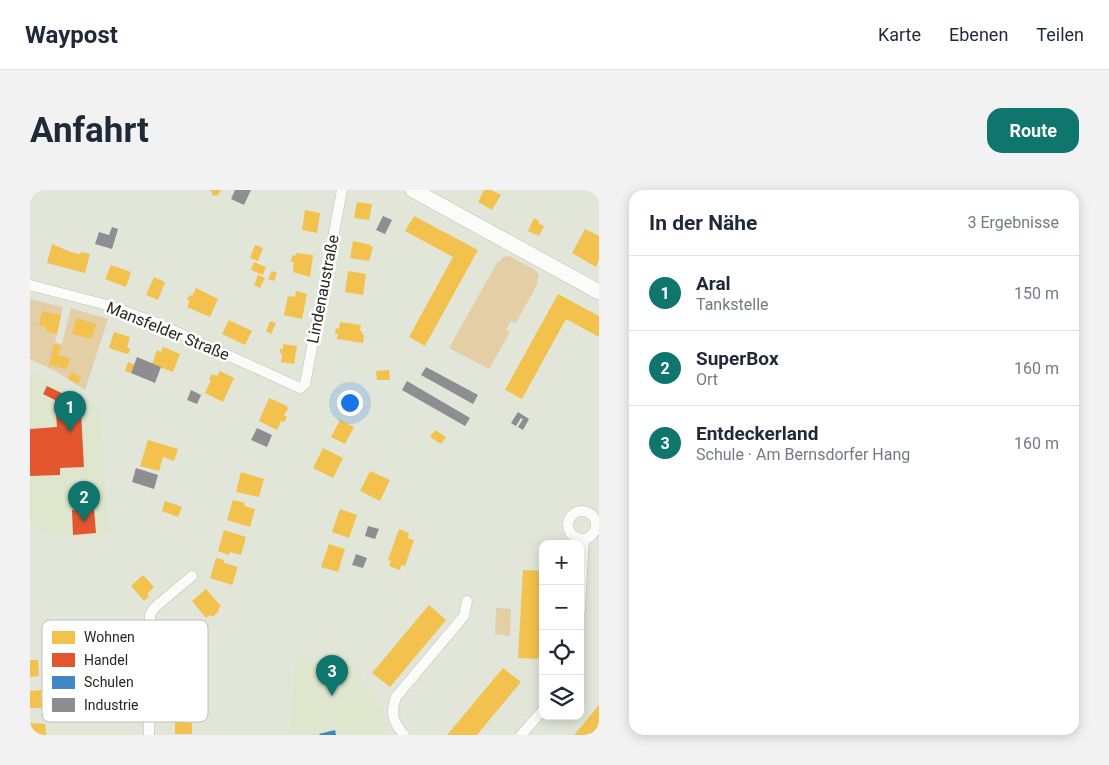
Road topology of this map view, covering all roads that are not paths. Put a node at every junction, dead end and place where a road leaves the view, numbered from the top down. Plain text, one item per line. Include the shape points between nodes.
1 (342, 190) edge
2 (413, 190) edge
3 (30, 285) edge
4 (599, 292) edge
5 (302, 387) joint
6 (584, 539) dead end
7 (192, 576) dead end
8 (581, 585) edge
9 (467, 601) dead end
10 (150, 620) edge
11 (539, 715) edge
12 (149, 722) edge
13 (149, 735) edge
14 (404, 735) edge
15 (521, 735) edge

1 - 5 street, Lindenaustraße
2 - 4 street
3 - 5 street, Mansfelder Straße via 107,305 157,323 297,388
6 - 8 street
7 - 10 street via 154,608
9 - 14 street via 464,616 396,697 392,714
11 - 15 street
12 - 13 street

